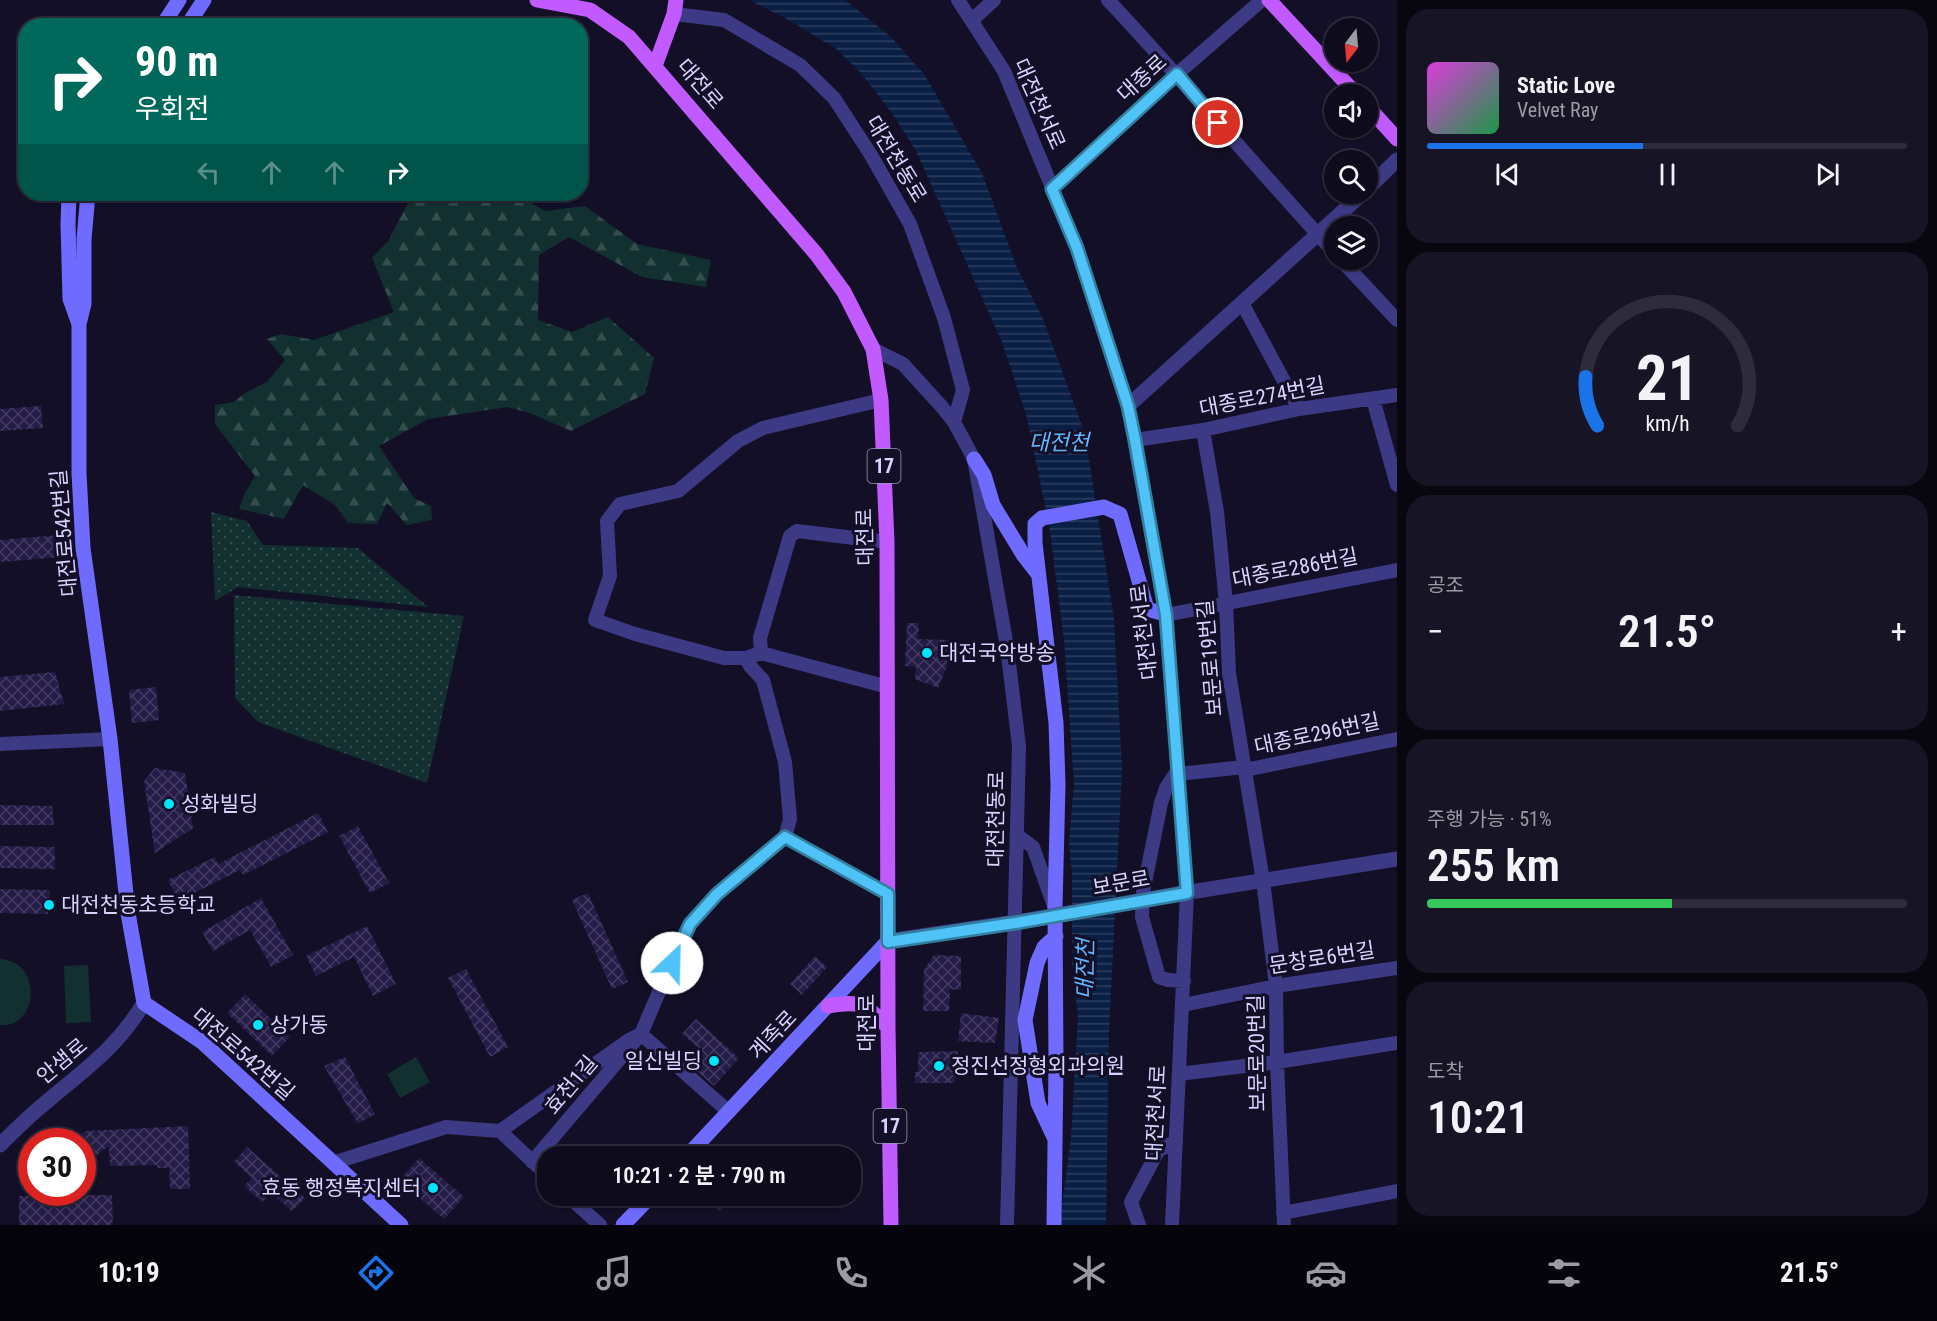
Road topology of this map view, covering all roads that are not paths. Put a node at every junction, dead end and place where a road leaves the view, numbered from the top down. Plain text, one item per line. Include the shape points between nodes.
1 (179, 0) edge
2 (204, 0) edge
3 (537, 0) edge
4 (958, 0) edge
5 (994, 0) edge
6 (1108, 0) edge
7 (1262, 0) edge
8 (1269, 0) edge
9 (675, 6) edge
10 (167, 18) edge
11 (192, 18) edge
12 (972, 20) junction
13 (655, 66) junction
14 (1177, 74) junction
15 (1347, 84) edge
16 (1378, 118) edge
17 (1397, 139) edge
18 (1397, 160) edge
19 (1378, 178) edge
20 (1052, 189) junction
21 (69, 201) edge
22 (87, 201) edge
23 (1351, 204) edge
24 (1318, 235) junction
25 (1324, 241) edge
26 (1350, 270) edge
27 (1242, 303) junction
28 (1397, 320) edge
29 (79, 324) junction
30 (873, 349) junction
31 (1397, 395) edge
32 (1373, 399) junction
33 (881, 400) junction
34 (1128, 406) junction
35 (1299, 409) junction
36 (954, 422) junction
37 (1203, 430) junction
38 (1135, 440) junction
39 (974, 459) junction
40 (1397, 485) edge
41 (887, 542) junction
42 (1397, 570) edge
43 (1040, 576) junction
44 (1226, 603) junction
45 (1166, 614) junction
46 (762, 653) junction
47 (746, 658) junction
48 (888, 687) junction
49 (110, 739) junction
50 (1397, 739) edge
51 (0, 744) edge
52 (1245, 768) junction
53 (1178, 772) junction
54 (1017, 835) junction
55 (785, 837) junction
56 (1397, 859) edge
57 (1263, 881) junction
58 (888, 894) junction
59 (1182, 894) junction
60 (1055, 908) junction
61 (1015, 923) junction
62 (1056, 936) junction
63 (888, 942) junction
64 (1397, 968) edge
65 (1184, 981) junction
66 (1276, 986) junction
67 (144, 1003) junction
68 (1183, 1005) junction
69 (828, 1006) junction
70 (1019, 1020) junction
71 (888, 1027) junction
72 (641, 1034) junction
73 (1397, 1043) edge
74 (1277, 1062) junction
75 (1179, 1074) junction
76 (729, 1112) junction
77 (500, 1131) junction
78 (1176, 1141) junction
79 (1056, 1142) junction
80 (0, 1145) edge
81 (697, 1146) edge
82 (532, 1162) junction
83 (333, 1163) junction
84 (537, 1166) edge
85 (1397, 1191) edge
86 (579, 1206) edge
87 (641, 1206) edge
88 (1283, 1219) edge
89 (401, 1225) edge
90 (600, 1225) edge
91 (623, 1225) edge
92 (891, 1225) edge
93 (1007, 1225) edge
94 (1054, 1225) edge
95 (1139, 1225) edge
96 (1172, 1225) edge

1 - 10 main road
2 - 11 main road
3 - 13 main road, 대전로 via 590,10 629,37
4 - 12 street, 대전천서로
5 - 12 street
6 - 14 street
7 - 14 street, 대종로
8 - 15 main road
9 - 13 main road
9 - 36 street, 대전천동로 via 724,20 800,65 834,98 910,224 944,318 963,390
12 - 20 street, 대전천서로 via 1004,70
13 - 30 main road, 대전로 / 17 via 817,255 844,292
14 - 20 street, 대종로
14 - 24 street
16 - 17 main road
18 - 19 street
20 - 34 street, 대전천서로 via 1077,248
21 - 29 main road, 대전로542번길 via 70,299
22 - 29 main road, 대전로542번길 via 84,303
23 - 24 street
24 - 25 street
24 - 27 street
26 - 28 street
27 - 34 street
27 - 35 street
29 - 49 main road, 대전로542번길 via 83,548
30 - 33 main road, 대전로 / 17
30 - 36 street, 대전천동로 via 903,364
31 - 32 street, 대종로274번길
32 - 35 street, 대종로274번길
32 - 40 street
33 - 41 main road, 대전로 / 17
33 - 47 street via 763,428 738,441 678,491 620,504 607,521 610,576 595,620 724,658
34 - 38 street, 대전천서로
35 - 37 street, 대종로274번길
36 - 39 street, 대전천동로
37 - 38 street, 대종로274번길
37 - 44 street, 보문로19번길 via 1217,512
38 - 45 street, 대전천서로
39 - 43 main road via 984,475 993,505
39 - 54 street, 대전천동로 via 1007,646 1019,746
41 - 46 street via 797,531 790,536 760,638
41 - 48 main road, 대전로 / 17
42 - 44 street, 대종로286번길
43 - 45 main road via 1035,524 1042,518 1104,507 1120,514 1147,609
43 - 60 main road via 1056,723
44 - 45 street, 대종로286번길
44 - 52 street, 보문로19번길 via 1229,673
45 - 53 street, 대전천서로
46 - 47 street
46 - 48 street
47 - 55 street via 763,680 785,762 790,819
48 - 58 main road, 대전로 / 17
49 - 51 street
49 - 67 main road, 대전로542번길 via 128,913
50 - 52 street, 대종로296번길
52 - 53 street, 대종로296번길
52 - 57 street, 보문로19번길
53 - 59 street, 대전천서로
53 - 65 street via 1161,803 1143,892 1142,917 1159,977
54 - 60 street via 1033,847
54 - 61 street, 대전천동로
55 - 58 street
55 - 72 street, 효천1길 via 717,894 690,924
56 - 57 street, 보문로
57 - 59 street, 보문로
57 - 66 street, 보문로20번길
58 - 63 main road, 대전로 / 17
59 - 61 street, 보문로, bridge
59 - 65 street, 대전천서로
60 - 62 main road
61 - 63 street, 보문로
61 - 70 street, 대전천동로
62 - 70 main road via 1044,947
62 - 79 main road
63 - 69 main road, 계족로
63 - 71 main road, 대전로 / 17
64 - 66 street, 문창로6번길
65 - 68 street, 대전천서로
66 - 68 street, 문창로6번길
66 - 74 street, 보문로20번길
67 - 80 street, 안샘로 via 114,1045
67 - 83 main road, 대전로542번길 via 202,1042
68 - 75 street, 대전천서로
69 - 71 main road via 850,1002 867,1006
69 - 76 main road, 계족로
70 - 79 main road via 1038,1103
70 - 93 street, 대전천동로
71 - 92 main road, 대전로 / 17
72 - 76 street
72 - 77 street
72 - 82 street, 효천1길
73 - 74 street
74 - 75 street
74 - 88 street, 보문로20번길
75 - 78 street, 대전천서로
76 - 81 main road, 계족로
77 - 82 street
77 - 83 street via 446,1127
78 - 95 street via 1158,1151 1124,1201
78 - 96 street, 대전천서로
79 - 94 main road
82 - 84 street
83 - 89 main road, 대전로542번길
85 - 88 street
86 - 90 street
87 - 91 main road

